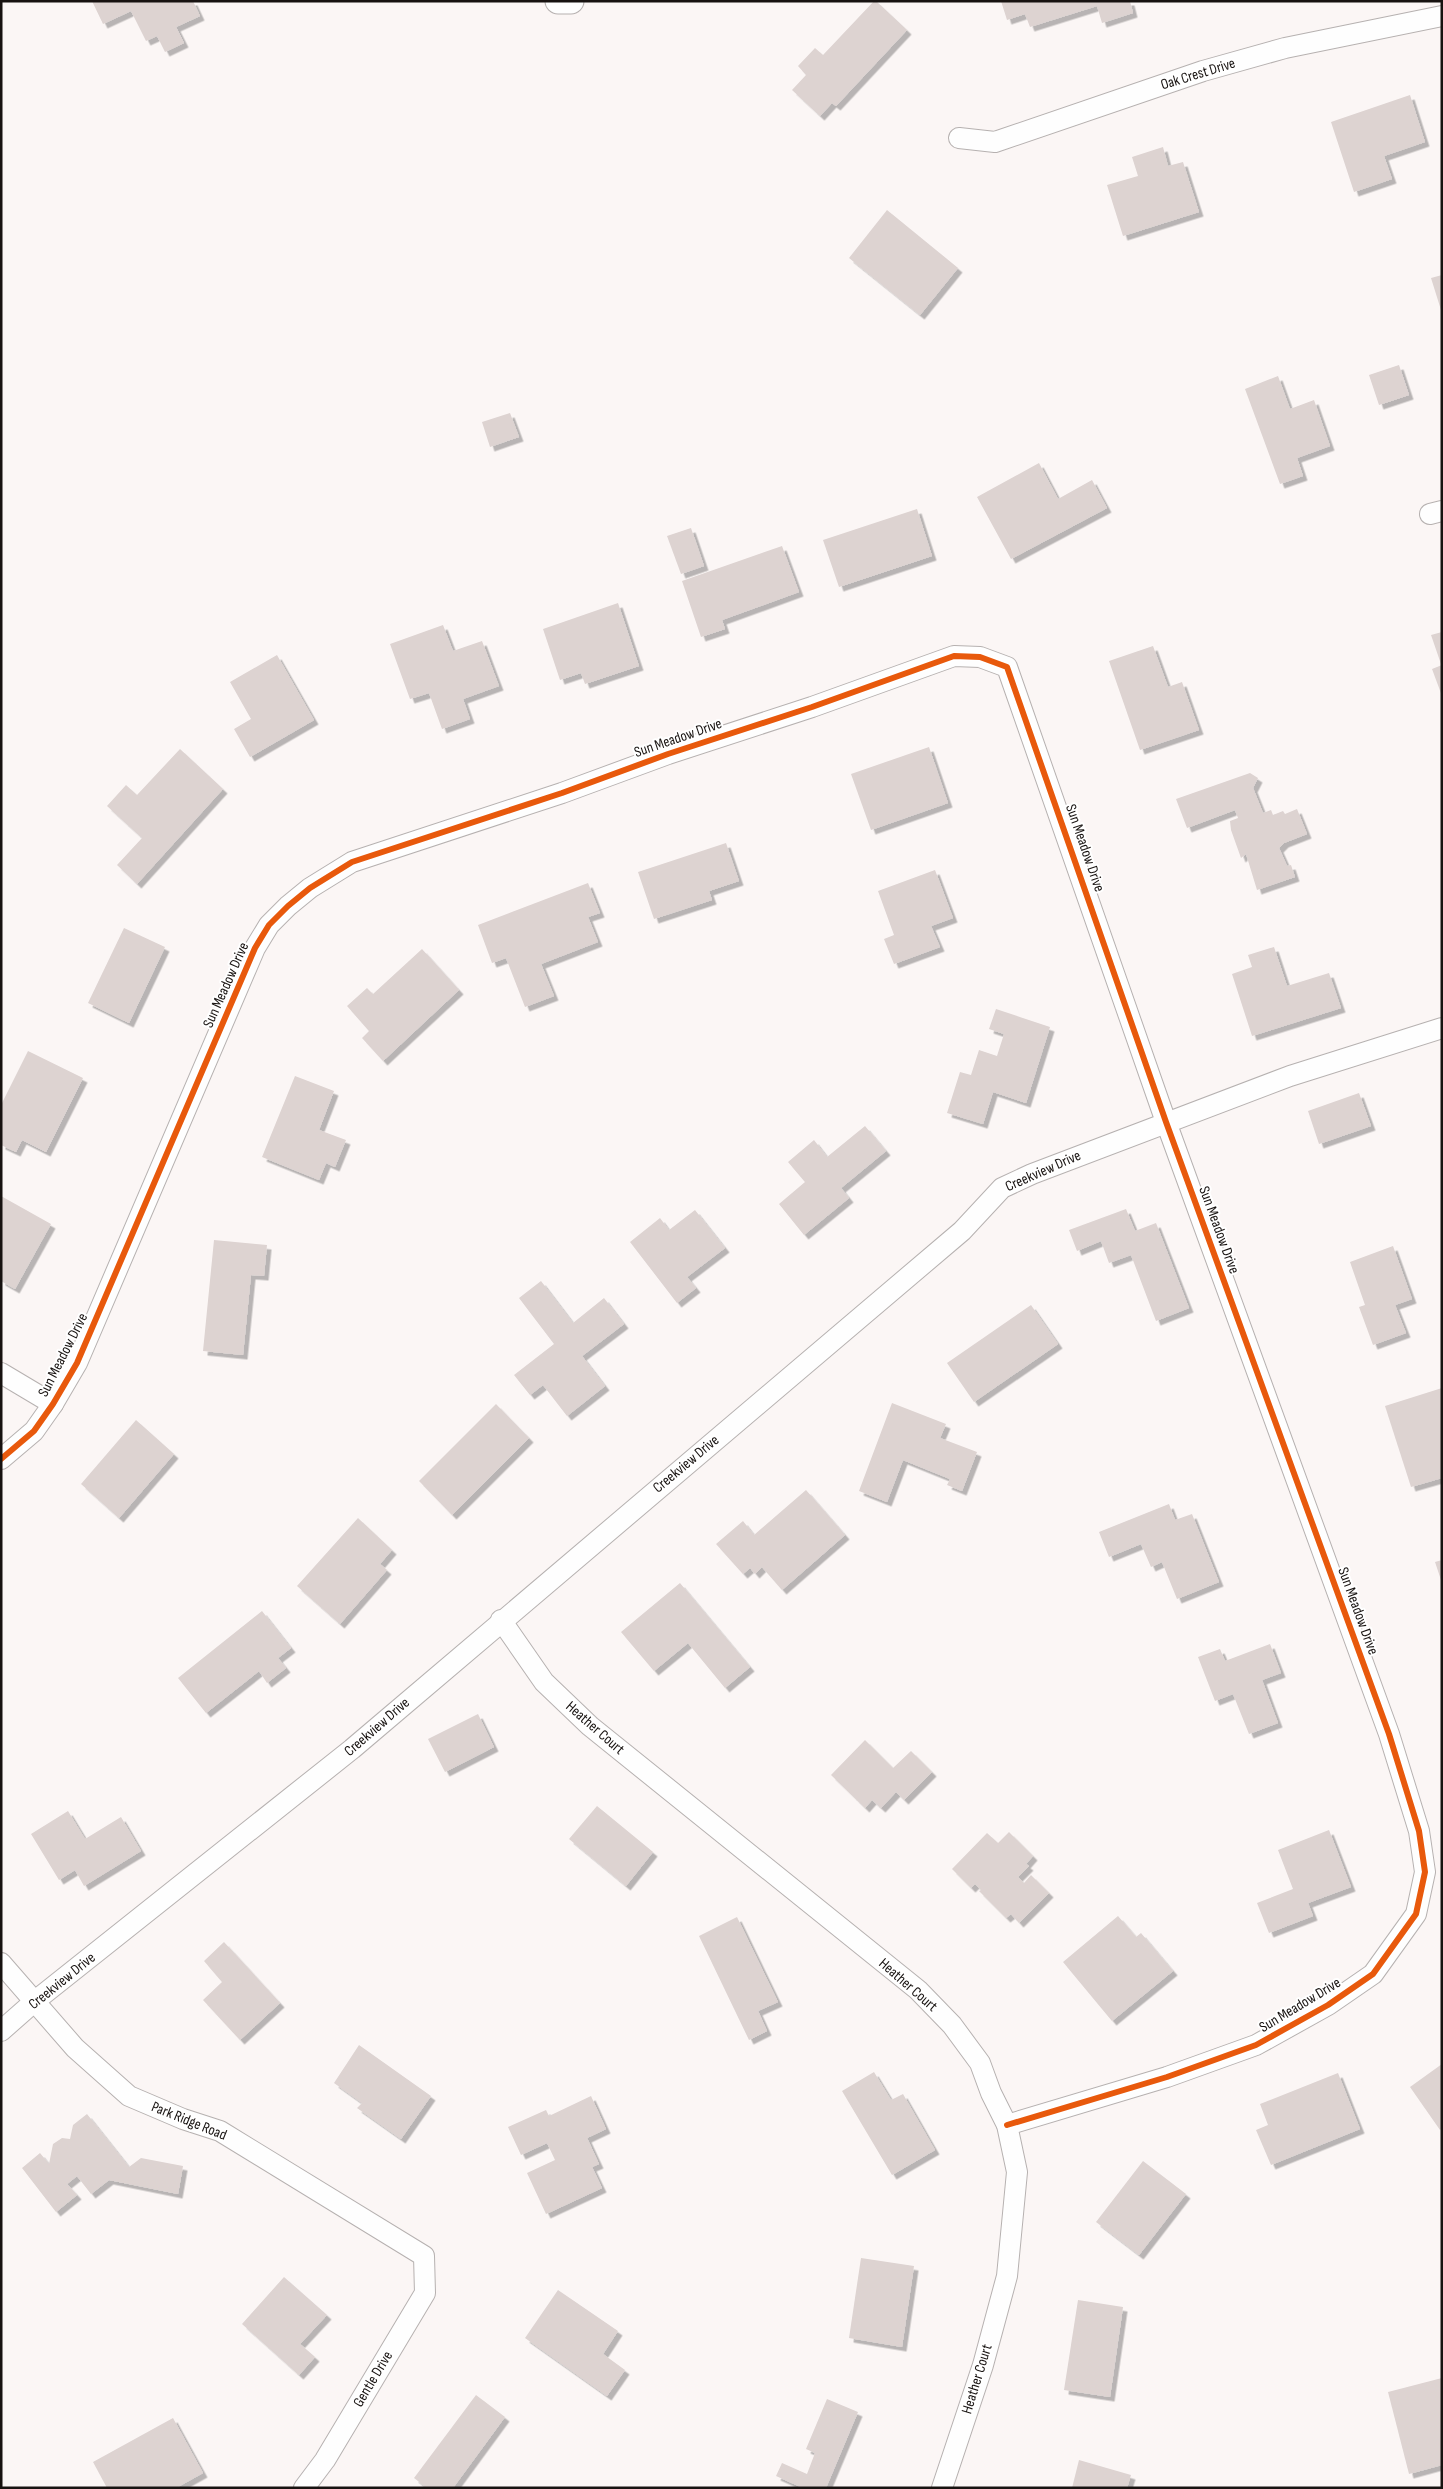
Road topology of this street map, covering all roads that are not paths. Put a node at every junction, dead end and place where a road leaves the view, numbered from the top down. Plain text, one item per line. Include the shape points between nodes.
1 (558, 1) edge
2 (571, 1) edge
3 (1442, 16) edge
4 (959, 138) dead end
5 (1442, 1028) edge
6 (1166, 1122) junction
7 (1, 1373) edge
8 (53, 1404) junction
9 (1, 1459) edge
10 (501, 1620) junction
11 (1, 1963) edge
12 (35, 2002) junction
13 (1, 2031) edge
14 (1007, 2125) junction
15 (425, 2265) joint
16 (304, 2488) edge
17 (942, 2488) edge

1 - 2 street
3 - 4 street, Oak Crest Drive via 1286,48 1202,70 995,142
5 - 6 street, Creekview Drive via 1290,1076
6 - 8 street, Sun Meadow Drive via 1008,667 980,657 954,656 562,793 352,862 302,894 269,925 256,948 77,1363
6 - 10 street, Creekview Drive via 1077,1155 1002,1188 962,1231
6 - 14 street, Sun Meadow Drive via 1389,1734 1419,1831 1425,1872 1416,1914 1373,1974 1328,2005 1256,2045 1167,2077
7 - 8 street
8 - 9 street, Sun Meadow Drive via 34,1431
10 - 12 street, Creekview Drive via 352,1749
10 - 14 street, Heather Court via 544,1682 590,1726 918,1990 952,2025 980,2063 990,2093
11 - 12 street, Park Ridge Road
12 - 13 street, Creekview Drive
12 - 15 street, Park Ridge Road via 75,2048 129,2096 220,2131 424,2256
14 - 17 street, Heather Court via 1018,2172 1007,2276
15 - 16 street, Gentle Drive via 425,2293 325,2460

